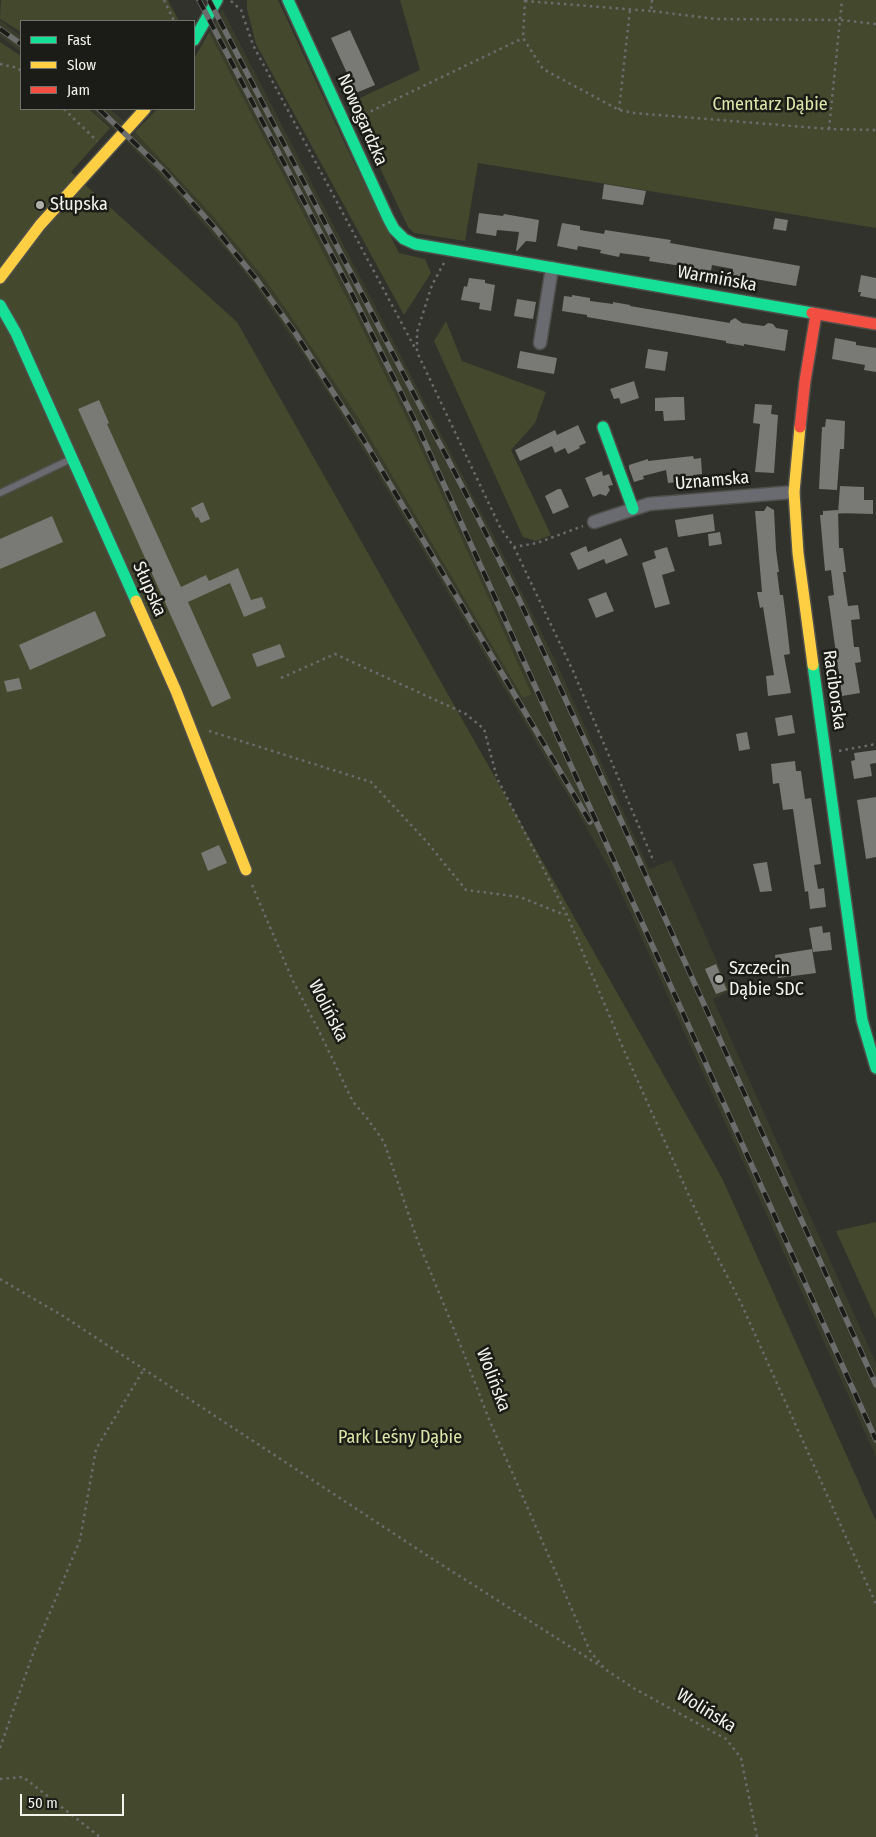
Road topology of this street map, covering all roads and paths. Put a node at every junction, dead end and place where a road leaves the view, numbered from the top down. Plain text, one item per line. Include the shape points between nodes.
1 (164, 0) edge
2 (216, 0) edge
3 (230, 0) edge
4 (288, 0) edge
5 (525, 0) edge
6 (652, 0) edge
7 (842, 0) edge
8 (630, 8) junction
9 (651, 11) junction
10 (174, 20) edge
11 (840, 20) junction
12 (876, 24) edge
13 (195, 38) edge
14 (523, 38) junction
15 (0, 64) edge
16 (20, 69) edge
17 (65, 110) edge
18 (144, 110) edge
19 (618, 110) junction
20 (344, 124) junction
21 (829, 129) junction
22 (876, 130) edge
23 (108, 150) junction
24 (415, 244) joint
25 (452, 250) junction
26 (552, 268) junction
27 (0, 278) edge
28 (0, 305) edge
29 (816, 314) junction
30 (876, 324) edge
31 (540, 343) dead end
32 (417, 352) junction
33 (603, 427) dead end
34 (71, 459) junction
35 (794, 492) junction
36 (0, 493) edge
37 (632, 509) junction
38 (594, 522) joint
39 (514, 547) junction
40 (281, 678) dead end
41 (189, 725) junction
42 (876, 744) edge
43 (825, 753) junction
44 (654, 862) dead end
45 (248, 875) joint
46 (567, 915) junction
47 (876, 1068) edge
48 (0, 1279) edge
49 (144, 1370) junction
50 (876, 1604) edge
51 (605, 1669) junction
52 (0, 1748) edge
53 (0, 1779) edge
54 (100, 1837) edge
55 (757, 1837) edge

1 - 10 path
2 - 13 street
3 - 32 path via 241,10 253,45
4 - 20 street, Nowogardzka
5 - 8 path
5 - 14 path
6 - 9 path
7 - 11 path
8 - 9 path
8 - 19 path
9 - 11 path via 716,19
11 - 12 path
11 - 21 path
14 - 19 path via 543,69
14 - 20 path
15 - 16 path
17 - 23 path
18 - 23 street
19 - 21 path via 634,114
20 - 24 street, Nowogardzka via 394,229
21 - 22 path
23 - 27 street via 40,225
24 - 25 street, Warmińska
25 - 26 street, Warmińska
25 - 32 path via 432,285 416,332
26 - 29 street, Warmińska
26 - 31 street
28 - 34 street, Słupska via 16,333
29 - 30 street, Warmińska
29 - 35 street, Raciborska
32 - 39 path via 500,527
33 - 37 street
34 - 36 lane
34 - 41 street, Słupska
35 - 37 street, Uznamska via 649,504
35 - 43 street, Raciborska via 798,553
37 - 38 street, Uznamska
38 - 39 path via 537,544
39 - 44 path via 573,671
40 - 46 path via 335,654 466,714 484,729 497,778
41 - 45 street
41 - 46 path via 371,782 466,890 520,897
42 - 43 path
43 - 47 street, Raciborska via 862,1020
45 - 51 path, Wolińska via 293,981 353,1102 384,1142 417,1239 510,1470 590,1651
46 - 50 path via 711,1245 740,1301
48 - 49 path
49 - 51 path
49 - 52 path via 96,1450 80,1540 34,1651
51 - 55 path, Wolińska via 726,1739 741,1758
53 - 54 path via 23,1777

